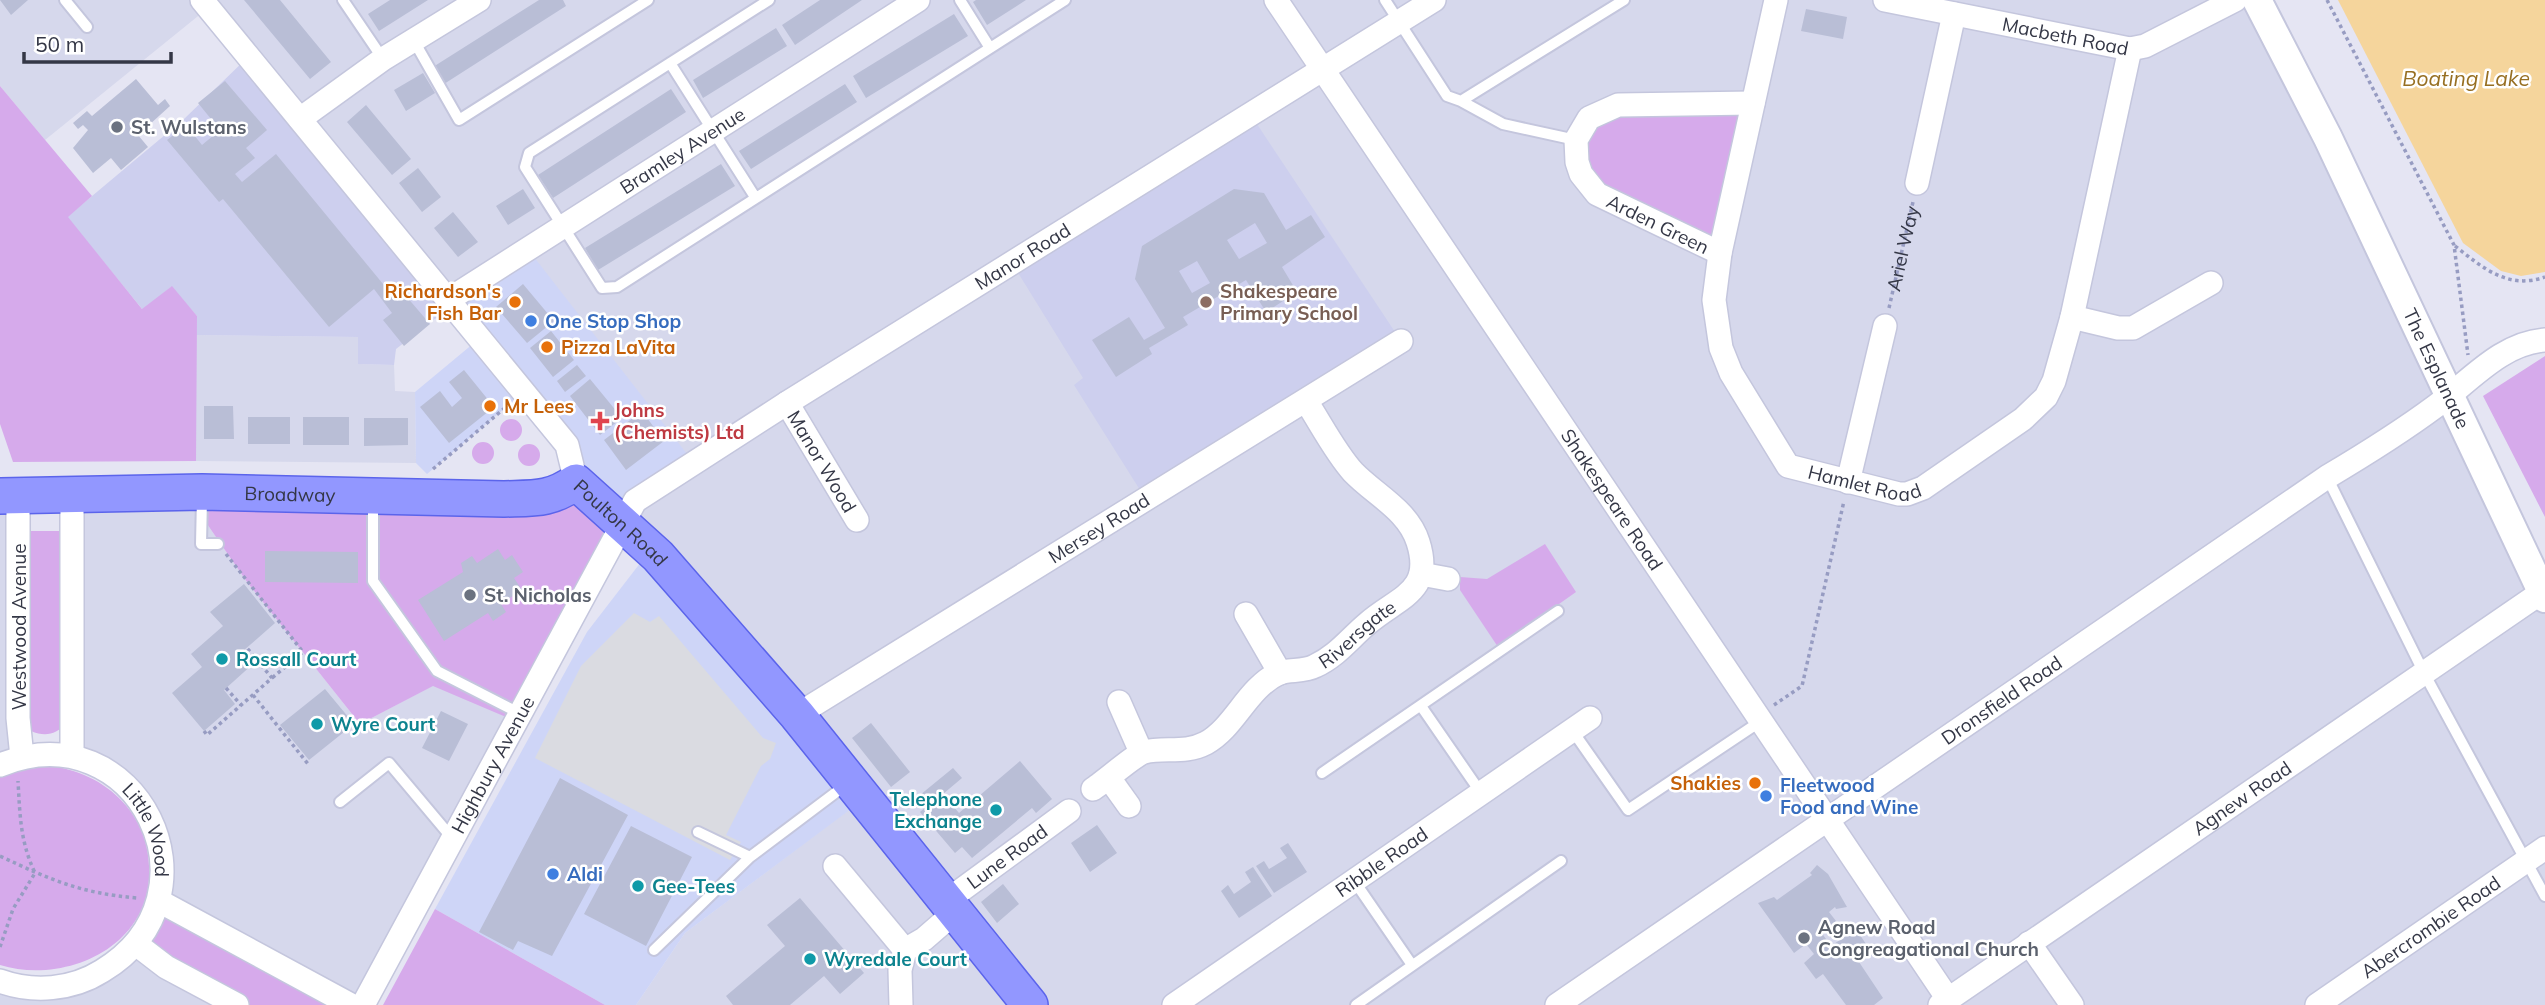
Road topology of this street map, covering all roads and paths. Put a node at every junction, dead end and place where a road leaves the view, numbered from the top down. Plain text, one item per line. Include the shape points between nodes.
1 (65, 0) edge
2 (202, 0) edge
3 (343, 0) edge
4 (479, 0) edge
5 (648, 0) edge
6 (769, 0) edge
7 (918, 0) edge
8 (960, 0) edge
9 (1065, 0) edge
10 (1276, 0) edge
11 (1385, 0) edge
12 (1434, 0) edge
13 (1624, 0) edge
14 (1776, 0) edge
15 (2235, 0) edge
16 (2258, 0) edge
17 (2327, 0) edge
18 (1898, 1) edge
19 (1954, 14) junction
20 (1399, 22) junction
21 (87, 26) dead end
22 (414, 41) junction
23 (990, 48) junction
24 (2130, 49) junction
25 (383, 60) junction
26 (670, 63) junction
27 (1323, 69) junction
28 (1461, 101) junction
29 (1753, 103) junction
30 (300, 119) junction
31 (712, 129) junction
32 (1576, 140) junction
33 (1917, 183) joint
34 (755, 197) junction
35 (562, 226) junction
36 (2454, 245) junction
37 (1720, 253) junction
38 (2545, 278) edge
39 (2211, 283) dead end
40 (448, 300) junction
41 (2072, 317) junction
42 (1885, 326) joint
43 (2545, 340) edge
44 (1401, 341) dead end
45 (2470, 377) junction
46 (525, 391) junction
47 (2449, 396) junction
48 (1306, 401) junction
49 (787, 403) junction
50 (2327, 477) junction
51 (576, 482) junction
52 (1848, 482) junction
53 (202, 492) junction
54 (9, 496) edge
55 (72, 496) junction
56 (389, 498) junction
57 (856, 520) dead end
58 (621, 523) junction
59 (218, 544) joint
60 (1421, 574) junction
61 (1448, 579) dead end
62 (2544, 595) edge
63 (1558, 611) dead end
64 (1246, 614) dead end
65 (247, 648) dead end
66 (1280, 673) junction
67 (2424, 673) junction
68 (272, 678) junction
69 (226, 688) dead end
70 (253, 695) junction
71 (1119, 702) dead end
72 (241, 705) junction
73 (1421, 706) junction
74 (519, 713) junction
75 (797, 716) junction
76 (1759, 719) junction
77 (1581, 724) joint
78 (204, 731) dead end
79 (1141, 752) junction
80 (72, 755) junction
81 (12, 760) edge
82 (308, 764) dead end
83 (1322, 773) dead end
84 (849, 782) junction
85 (1481, 793) junction
86 (340, 802) dead end
87 (1129, 806) dead end
88 (1069, 811) dead end
89 (1828, 820) junction
90 (698, 832) dead end
91 (452, 838) junction
92 (2545, 848) edge
93 (0, 856) edge
94 (750, 857) junction
95 (1561, 861) dead end
96 (2525, 862) junction
97 (835, 866) dead end
98 (34, 873) junction
99 (1356, 882) junction
100 (2545, 896) edge
101 (159, 901) junction
102 (950, 908) junction
103 (2029, 943) junction
104 (136, 944) junction
105 (0, 947) edge
106 (654, 950) dead end
107 (905, 950) junction
108 (1412, 965) junction
109 (0, 981) edge
110 (33, 997) edge
111 (1944, 1002) edge
112 (237, 1005) edge
113 (351, 1005) edge
114 (363, 1005) edge
115 (901, 1005) edge
116 (1030, 1005) edge
117 (1174, 1005) edge
118 (1356, 1005) edge
119 (1557, 1005) edge
120 (2073, 1005) edge
121 (2317, 1005) edge

1 - 21 lane
2 - 30 street, Poulton Road
3 - 25 lane
4 - 22 street
5 - 22 lane via 460,120
6 - 26 lane
7 - 31 street, Bramley Avenue
8 - 23 lane
9 - 23 lane
10 - 27 street, Shakespeare Road
11 - 20 lane
12 - 20 street, Manor Road
13 - 28 lane
14 - 29 street, Hamlet Road
15 - 24 street, Macbeth Road via 2145,46
16 - 47 street, The Esplanade via 2329,138
17 - 36 path
18 - 19 street, Macbeth Road
19 - 24 street, Macbeth Road
19 - 33 street, Ariel Way
20 - 27 street, Manor Road
20 - 28 lane via 1447,96
22 - 25 street
23 - 34 lane
24 - 41 street, Hamlet Road
25 - 30 street
26 - 31 lane
26 - 35 lane via 528,153 525,167
27 - 49 street, Manor Road
27 - 76 street, Shakespeare Road
28 - 32 lane via 1503,124
29 - 32 street via 1618,105 1589,118
29 - 37 street, Hamlet Road
30 - 40 street, Poulton Road
31 - 34 lane
31 - 35 street, Bramley Avenue
32 - 37 street, Arden Green via 1581,174 1597,194
33 - 42 path, Ariel Way
34 - 35 lane via 617,288 602,288
35 - 40 street, Bramley Avenue
36 - 38 path via 2505,280 2523,283
36 - 45 path
37 - 52 street, Hamlet Road via 1715,318 1731,373 1788,466
39 - 41 street via 2133,328
40 - 46 street, Poulton Road
41 - 52 street, Hamlet Road via 2054,382 2046,397 2023,419 1916,492 1899,494
42 - 52 street
43 - 45 street, Dronsfield Road via 2506,352
44 - 48 street, Mersey Road
45 - 47 street, Dronsfield Road
46 - 51 street, Poulton Road via 567,445
46 - 56 path via 427,474
47 - 50 street, Dronsfield Road
47 - 62 street, The Esplanade
48 - 60 street via 1352,471 1408,522 1418,540
48 - 75 street, Mersey Road
49 - 57 street, Manor Wood
49 - 58 street, Manor Road via 635,501
50 - 67 lane
50 - 89 street, Dronsfield Road
51 - 56 main road, Broadway via 546,498
51 - 58 main road, Poulton Road
52 - 76 path via 1802,686
53 - 55 main road, Broadway
53 - 56 main road, Broadway
53 - 59 lane via 201,544
54 - 55 main road, Broadway
54 - 81 street, Westwood Avenue via 19,718
55 - 80 street
56 - 74 lane via 373,581 437,671
58 - 74 street, Highbury Avenue
58 - 75 main road, Poulton Road via 658,556
59 - 68 path via 303,652
60 - 61 street
60 - 66 street, Riversgate via 1401,601 1371,620 1331,659
62 - 67 street, Agnew Road
63 - 73 lane
64 - 66 street
65 - 68 path
66 - 79 street, Riversgate via 1250,696 1208,742 1181,751
67 - 96 lane
67 - 103 street, Agnew Road
68 - 70 path
69 - 72 path
70 - 72 path
70 - 82 path
71 - 79 street
72 - 78 path via 207,735
73 - 83 lane
73 - 85 lane
74 - 91 street, Highbury Avenue
75 - 84 main road, Poulton Road
76 - 77 lane via 1628,810
76 - 89 street, Shakespeare Road
77 - 85 street, Ribble Road
79 - 87 street via 1101,784
80 - 81 street, Little Wood via 46,753
80 - 101 street, Little Wood via 105,768 133,791 153,821 162,856
81 - 98 path via 20,830
84 - 94 lane
84 - 102 main road, Poulton Road
85 - 99 street, Ribble Road
86 - 91 lane via 389,764
88 - 102 street, Lune Road
89 - 111 street, Shakespeare Road
89 - 119 street, Dronsfield Road
90 - 94 lane
91 - 114 street, Highbury Avenue
92 - 96 street, Abercrombie Road
93 - 98 path
94 - 106 lane
95 - 108 lane
96 - 100 lane
96 - 121 street, Abercrombie Road
97 - 107 street
98 - 101 path via 86,893
98 - 105 path via 13,909
99 - 108 lane
99 - 117 street, Ribble Road
101 - 104 street, Little Wood
101 - 113 street
102 - 107 street, Lune Road via 924,939
102 - 116 main road, Poulton Road
103 - 111 street, Agnew Road
103 - 120 street
104 - 110 street, Little Wood via 95,976
104 - 112 street via 166,967
107 - 115 street
108 - 118 lane
109 - 110 street, Little Wood

